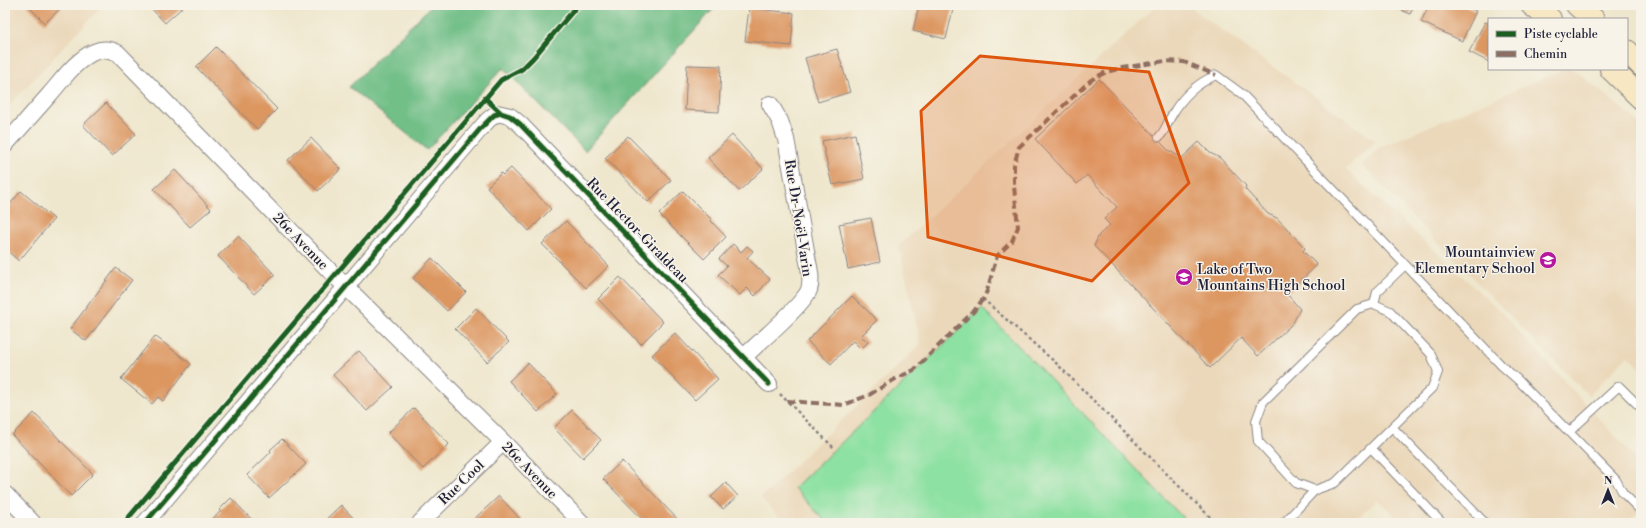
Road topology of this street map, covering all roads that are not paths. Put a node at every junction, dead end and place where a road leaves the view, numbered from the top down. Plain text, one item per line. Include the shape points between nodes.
1 (1532, 5) edge
2 (1577, 5) edge
3 (1549, 18) edge
4 (1592, 18) edge
5 (1628, 52) edge
6 (1641, 65) edge
7 (1612, 70) edge
8 (1641, 98) edge
9 (770, 104) dead end
10 (1159, 137) dead end
11 (5, 145) edge
12 (1405, 265) junction
13 (346, 287) junction
14 (1374, 304) junction
15 (744, 357) junction
16 (772, 387) road end
17 (1641, 408) edge
18 (1392, 427) junction
19 (1570, 432) junction
20 (503, 442) junction
21 (1371, 448) junction
22 (1315, 490) junction
23 (5, 494) edge
24 (1641, 511) edge
25 (33, 523) edge
26 (145, 523) edge
27 (420, 523) edge
28 (582, 523) edge
29 (1284, 523) edge
30 (1442, 523) edge
31 (1485, 523) edge

1 - 3 street
2 - 4 street
5 - 6 street
7 - 8 street
9 - 15 street, Rue Dr-Noël-Varin via 786,138 810,281 809,289 798,305
10 - 12 lane via 1180,103 1197,85 1216,76 1242,94
11 - 13 street, 26e Avenue via 75,66 88,55 102,50 112,50 133,67
12 - 14 lane via 1377,292
12 - 19 lane
13 - 15 street, Rue Hector-Giraldeau via 488,120 501,113 520,124
13 - 20 street, 26e Avenue
13 - 26 street
14 - 18 lane via 1390,311 1431,354 1438,372 1432,388
14 - 22 lane via 1357,309 1264,402 1256,421 1258,441 1296,483
15 - 16 street, Rue Hector-Giraldeau
17 - 19 lane via 1619,386
18 - 21 lane
18 - 31 lane
19 - 24 lane via 1616,480 1623,493
20 - 27 street, Rue Cool
20 - 28 street, 26e Avenue
21 - 22 lane via 1335,483
21 - 30 lane
22 - 29 lane
23 - 25 street

